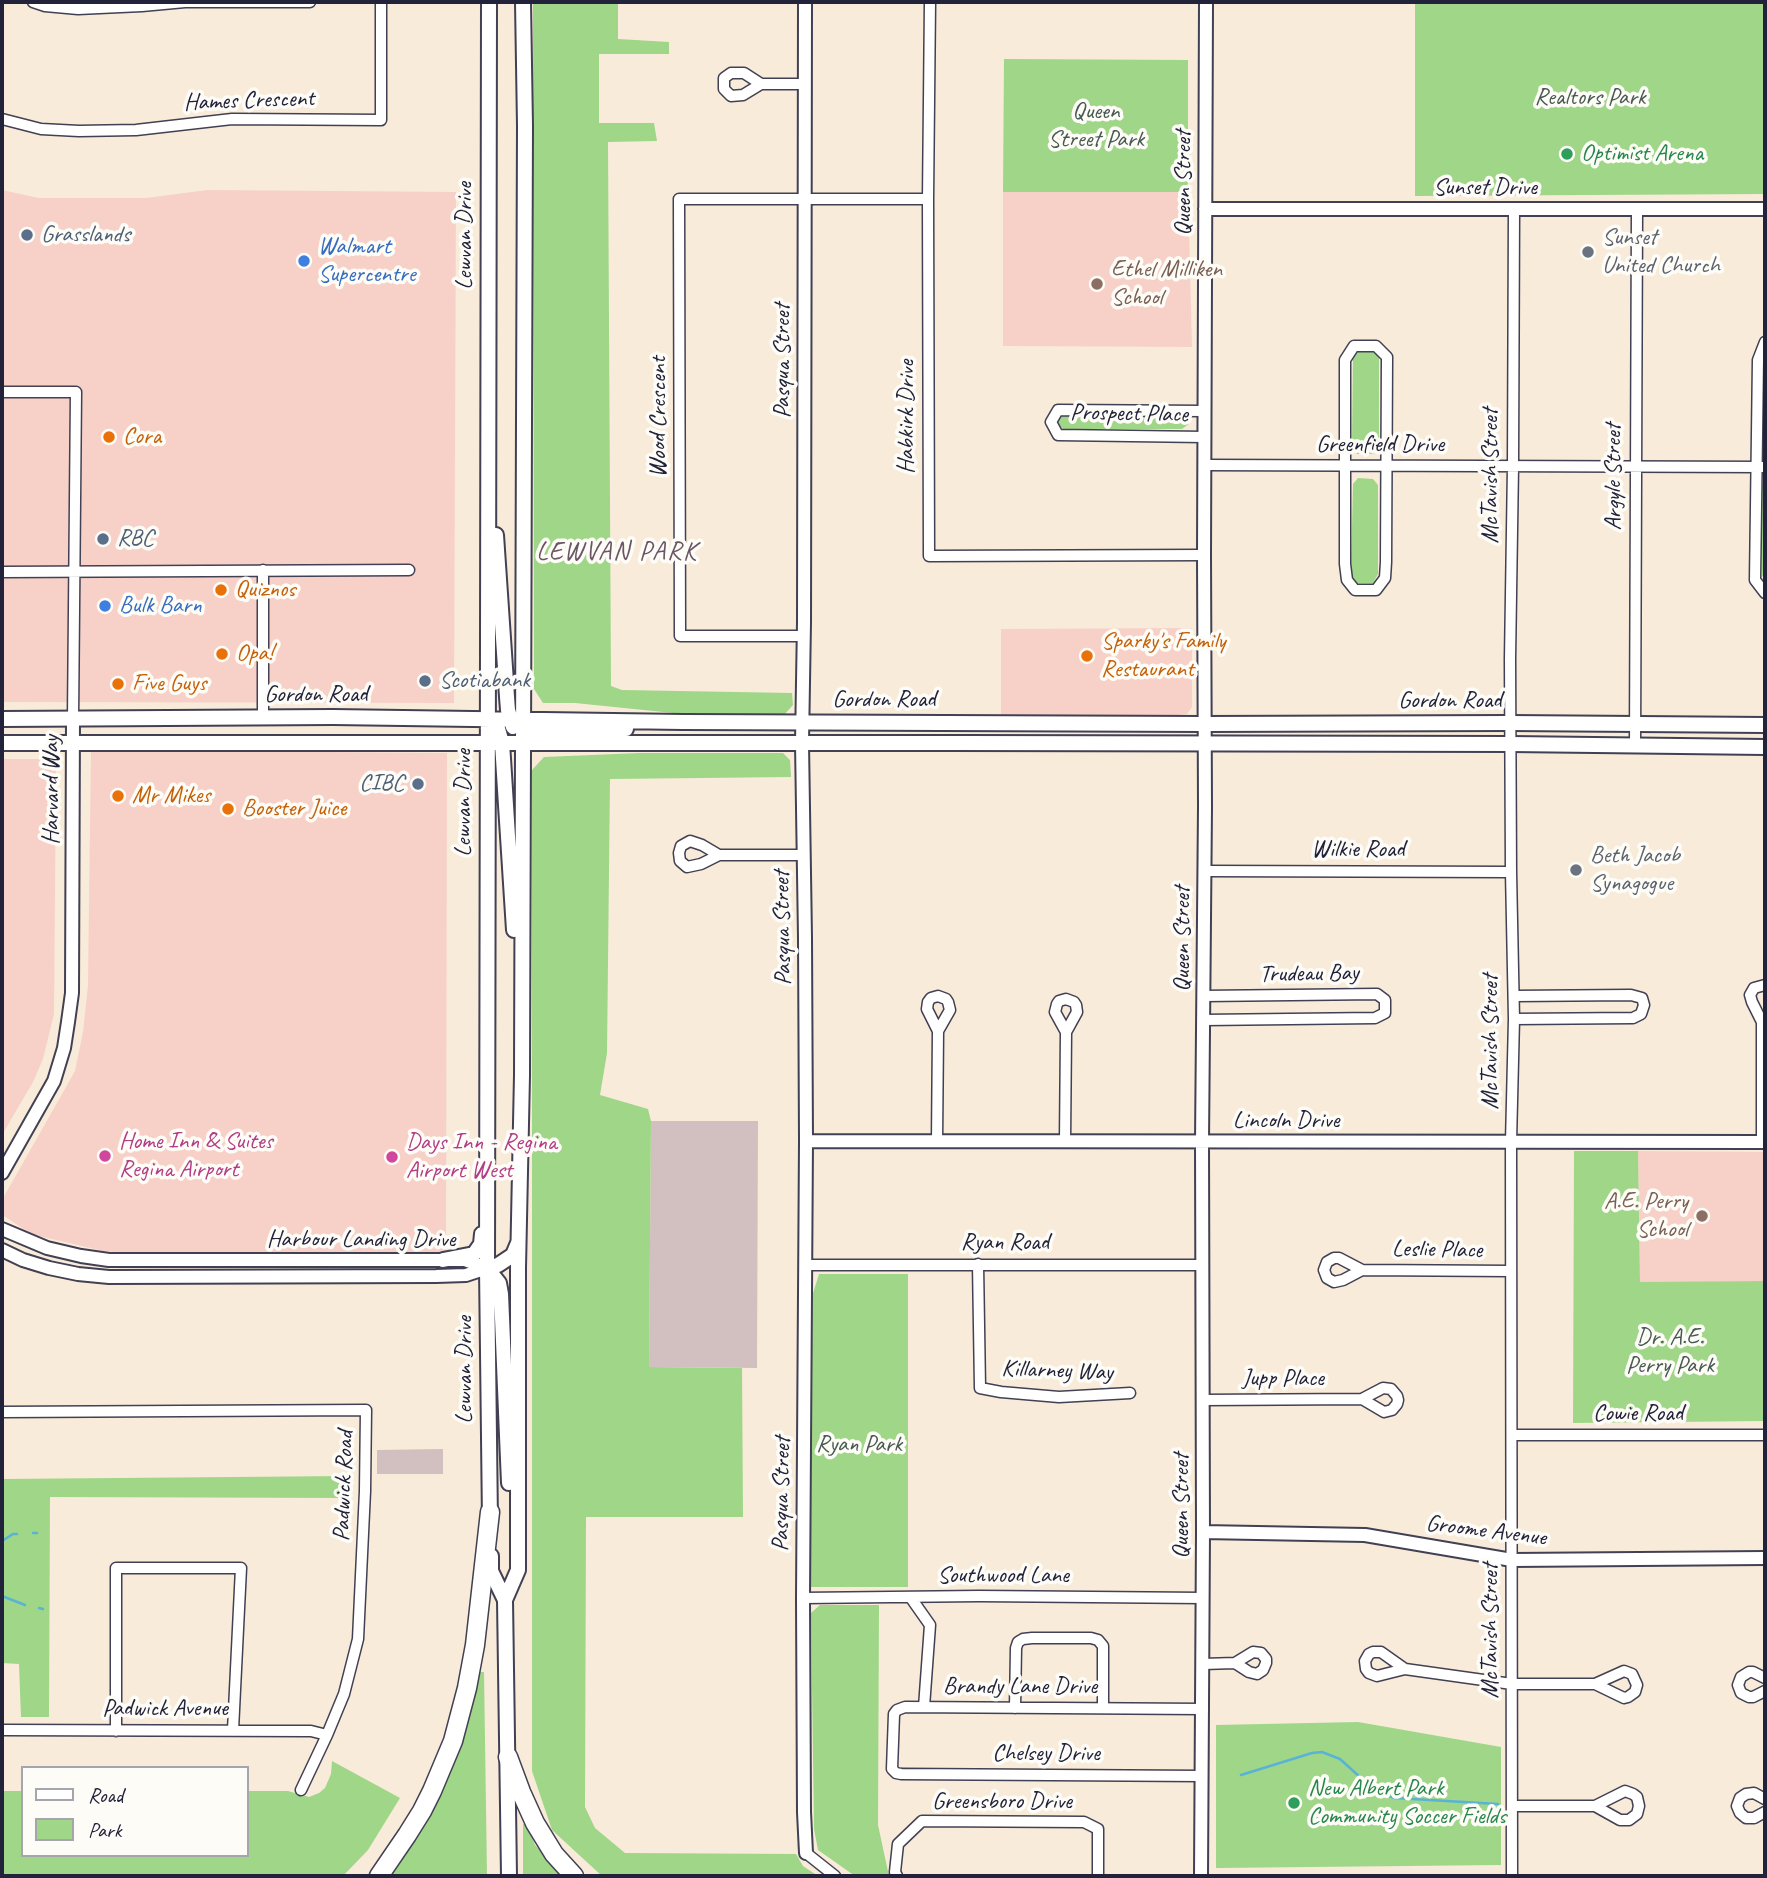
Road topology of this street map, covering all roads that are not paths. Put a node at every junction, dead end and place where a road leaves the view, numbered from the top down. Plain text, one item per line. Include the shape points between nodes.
1 (33, 2) edge
2 (310, 2) edge
3 (381, 2) edge
4 (489, 2) edge
5 (514, 2) edge
6 (523, 2) edge
7 (804, 2) edge
8 (930, 2) edge
9 (1206, 2) edge
10 (142, 4) edge
11 (761, 84) dead end
12 (804, 84) junction
13 (2, 119) edge
14 (525, 126) junction
15 (803, 199) junction
16 (928, 199) junction
17 (1205, 209) junction
18 (1514, 209) junction
19 (1636, 209) junction
20 (1765, 209) edge
21 (1765, 342) edge
22 (2, 392) edge
23 (488, 404) junction
24 (1204, 411) junction
25 (1204, 437) junction
26 (1205, 465) junction
27 (1346, 466) junction
28 (1387, 466) junction
29 (1513, 466) junction
30 (1635, 466) junction
31 (1761, 467) edge
32 (1204, 555) junction
33 (263, 570) junction
34 (409, 570) dead end
35 (74, 571) junction
36 (2, 572) edge
37 (1765, 593) edge
38 (804, 636) junction
39 (73, 718) junction
40 (263, 718) junction
41 (2, 719) edge
42 (487, 719) junction
43 (517, 719) junction
44 (683, 722) junction
45 (802, 722) junction
46 (1510, 723) junction
47 (1204, 724) junction
48 (1635, 725) junction
49 (1765, 726) edge
50 (521, 737) junction
51 (496, 740) junction
52 (2, 743) edge
53 (73, 743) junction
54 (802, 743) junction
55 (1204, 744) junction
56 (1510, 744) junction
57 (1635, 745) junction
58 (1765, 747) edge
59 (719, 855) dead end
60 (803, 855) junction
61 (1205, 871) junction
62 (1511, 872) junction
63 (1765, 985) edge
64 (1204, 996) junction
65 (1514, 996) junction
66 (1764, 1018) edge
67 (1514, 1019) junction
68 (1204, 1020) junction
69 (938, 1031) dead end
70 (1066, 1032) dead end
71 (522, 1075) junction
72 (806, 1141) junction
73 (937, 1141) junction
74 (1065, 1141) junction
75 (1202, 1142) junction
76 (1511, 1142) junction
77 (1764, 1142) edge
78 (487, 1156) junction
79 (2, 1173) edge
80 (2, 1229) edge
81 (518, 1243) junction
82 (2, 1250) edge
83 (443, 1260) junction
84 (978, 1264) junction
85 (806, 1265) junction
86 (1203, 1265) junction
87 (487, 1268) junction
88 (1363, 1270) dead end
89 (1511, 1271) junction
90 (1130, 1393) dead end
91 (1362, 1399) dead end
92 (1203, 1400) junction
93 (2, 1412) edge
94 (1512, 1435) junction
95 (1765, 1435) edge
96 (490, 1512) junction
97 (1203, 1532) junction
98 (1765, 1558) edge
99 (1512, 1560) junction
100 (519, 1570) junction
101 (803, 1598) junction
102 (911, 1598) junction
103 (1203, 1598) junction
104 (505, 1600) junction
105 (1235, 1663) dead end
106 (1203, 1664) junction
107 (1405, 1669) dead end
108 (1765, 1678) edge
109 (1512, 1684) junction
110 (1595, 1684) dead end
111 (1765, 1691) edge
112 (925, 1707) junction
113 (1015, 1708) junction
114 (1103, 1708) junction
115 (1203, 1709) junction
116 (2, 1730) edge
117 (233, 1730) junction
118 (116, 1731) junction
119 (327, 1735) junction
120 (508, 1757) junction
121 (892, 1769) joint
122 (1202, 1776) junction
123 (301, 1790) dead end
124 (1765, 1799) edge
125 (1512, 1806) junction
126 (1595, 1806) dead end
127 (1765, 1812) edge
128 (806, 1853) joint
129 (379, 1876) edge
130 (509, 1876) edge
131 (575, 1876) edge
132 (835, 1876) edge
133 (897, 1876) edge
134 (1098, 1876) edge
135 (1201, 1876) edge
136 (1512, 1876) edge

1 - 10 street via 78,9
2 - 10 street
3 - 13 street, Hames Crescent via 381,120 232,119 79,131 41,130
4 - 23 main road, Lewvan Drive
5 - 14 main road
6 - 14 main road
7 - 12 street, Pasqua Street
8 - 16 street, Habkirk Drive
9 - 17 street, Queen Street
11 - 12 street
12 - 15 street, Pasqua Street
14 - 43 main road
15 - 16 street
15 - 38 street, Pasqua Street
15 - 38 street, Wood Crescent via 679,199 679,322 680,636
16 - 32 street, Habkirk Drive via 929,556
17 - 18 street, Sunset Drive
17 - 24 street, Queen Street
18 - 19 street, Sunset Drive
18 - 29 street, McTavish Street
19 - 20 street, Sunset Drive
19 - 30 street, Argyle Street
21 - 31 street via 1758,360
22 - 35 street, Harvard Way via 76,391
23 - 42 main road, Lewvan Drive
23 - 43 main road via 507,697
24 - 25 street, Queen Street
24 - 25 street, Prospect Place via 1058,410 1051,422 1058,435
25 - 26 street, Queen Street
26 - 27 street, Greenfield Drive
26 - 32 street, Queen Street
27 - 28 street, Greenfield Drive
27 - 28 street via 1345,360 1354,346 1376,346 1387,357
27 - 28 street via 1345,564 1347,580 1355,590 1376,590 1385,578
28 - 29 street, Greenfield Drive
29 - 30 street, Greenfield Drive
29 - 46 street, McTavish Street
30 - 31 street, Greenfield Drive
30 - 48 street, Argyle Street
31 - 37 street via 1755,580
32 - 47 street, Queen Street
33 - 34 street
33 - 35 street
33 - 40 street
35 - 36 street
35 - 39 street, Harvard Way
38 - 45 street, Pasqua Street
39 - 40 main road, Gordon Road
39 - 41 main road, Gordon Road
39 - 53 street, Harvard Way
40 - 42 main road, Gordon Road
42 - 43 main road, Gordon Road
42 - 51 main road via 495,722
43 - 44 main road, Gordon Road
43 - 50 main road
44 - 45 main road, Gordon Road
44 - 50 main road
45 - 47 main road, Gordon Road
45 - 54 street, Pasqua Street
46 - 47 main road, Gordon Road
46 - 48 main road, Gordon Road
46 - 56 street, McTavish Street
47 - 55 street, Queen Street
48 - 49 main road, Gordon Road
48 - 57 street, Argyle Street
50 - 51 main road, Gordon Road
50 - 54 main road, Gordon Road
50 - 71 main road, Lewvan Drive
51 - 53 main road, Gordon Road
51 - 71 main road
51 - 78 main road, Lewvan Drive
52 - 53 main road, Gordon Road
53 - 79 street, Harvard Way via 72,993 64,1048 54,1081
54 - 55 main road, Gordon Road
54 - 60 street, Pasqua Street
55 - 56 main road, Gordon Road
55 - 61 street, Queen Street
56 - 57 main road, Gordon Road
56 - 62 street, McTavish Street
57 - 58 main road, Gordon Road
59 - 60 street
60 - 72 street, Pasqua Street
61 - 62 street, Wilkie Road
61 - 64 street, Queen Street
62 - 65 street, McTavish Street
63 - 66 street via 1754,988 1750,995
64 - 68 street, Queen Street
64 - 68 street, Trudeau Bay via 1377,994 1385,1000 1385,1013 1375,1018
65 - 67 street, McTavish Street
65 - 67 street via 1631,995 1642,998 1644,1005 1642,1014 1633,1018
66 - 77 street
67 - 76 street, McTavish Street
68 - 75 street, Queen Street
69 - 73 street
70 - 74 street
71 - 81 main road, Lewvan Drive
72 - 73 street, Lincoln Drive
72 - 85 street, Pasqua Street
73 - 74 street, Lincoln Drive
74 - 75 street, Lincoln Drive
75 - 76 street, Lincoln Drive
75 - 86 street, Queen Street
76 - 77 street, Lincoln Drive
76 - 89 street, McTavish Street
78 - 83 main road via 481,1244 474,1254
78 - 87 main road, Lewvan Drive
80 - 83 street, Harbour Landing Drive via 47,1248 109,1260
81 - 87 main road via 513,1255
81 - 100 main road, Lewvan Drive
82 - 87 street, Harbour Landing Drive via 49,1268 109,1277 436,1276 466,1275
83 - 87 street, Harbour Landing Drive via 465,1260
84 - 85 street, Ryan Road
84 - 86 street, Ryan Road
84 - 90 street, Killarney Way via 980,1388 1059,1397
85 - 101 street, Pasqua Street
86 - 92 street, Queen Street
87 - 96 main road, Lewvan Drive
87 - 100 main road via 501,1294 510,1501
88 - 89 street, Leslie Place
89 - 94 street, McTavish Street
91 - 92 street, Jupp Place
92 - 97 street, Queen Street
93 - 119 street, Padwick Road via 366,1410 358,1639 344,1694
94 - 95 street, Cowie Road
94 - 99 street, McTavish Street
96 - 104 main road, Lewvan Drive via 491,1572
96 - 129 highway via 472,1665 453,1741 422,1811
97 - 99 street, Groome Avenue via 1365,1535
97 - 103 street, Queen Street
98 - 99 street, Groome Avenue
99 - 109 street, McTavish Street
100 - 104 main road, Lewvan Drive
101 - 102 street, Southwood Lane
101 - 128 street, Pasqua Street
102 - 103 street, Southwood Lane
102 - 112 street via 930,1625
103 - 106 street, Queen Street
104 - 120 main road, Lewvan Drive
105 - 106 street
106 - 115 street, Queen Street
107 - 109 street
108 - 111 street via 1749,1672 1741,1676 1738,1685 1749,1697
109 - 110 street
109 - 125 street, McTavish Street
112 - 113 street, Brandy Lane Drive
112 - 121 street, Brandy Lane Drive via 905,1707 894,1714
113 - 114 street, Brandy Lane Drive
113 - 114 street via 1016,1648 1018,1642 1032,1638 1098,1640 1104,1646
114 - 115 street, Brandy Lane Drive
115 - 122 street, Queen Street
116 - 118 street, Padwick Avenue
117 - 118 street, Padwick Avenue
117 - 118 street via 241,1568 116,1568
117 - 119 street, Padwick Avenue
119 - 123 street, Padwick Road
120 - 130 main road, Lewvan Drive
120 - 131 highway via 535,1823 554,1854
121 - 122 street, Chelsey Drive via 901,1774
122 - 135 street, Queen Street
124 - 127 street via 1746,1794 1737,1806 1746,1818
125 - 126 street
125 - 136 street, McTavish Street
128 - 132 street
133 - 134 street, Greensboro Drive via 898,1844 922,1821 935,1821 1084,1822 1098,1829

